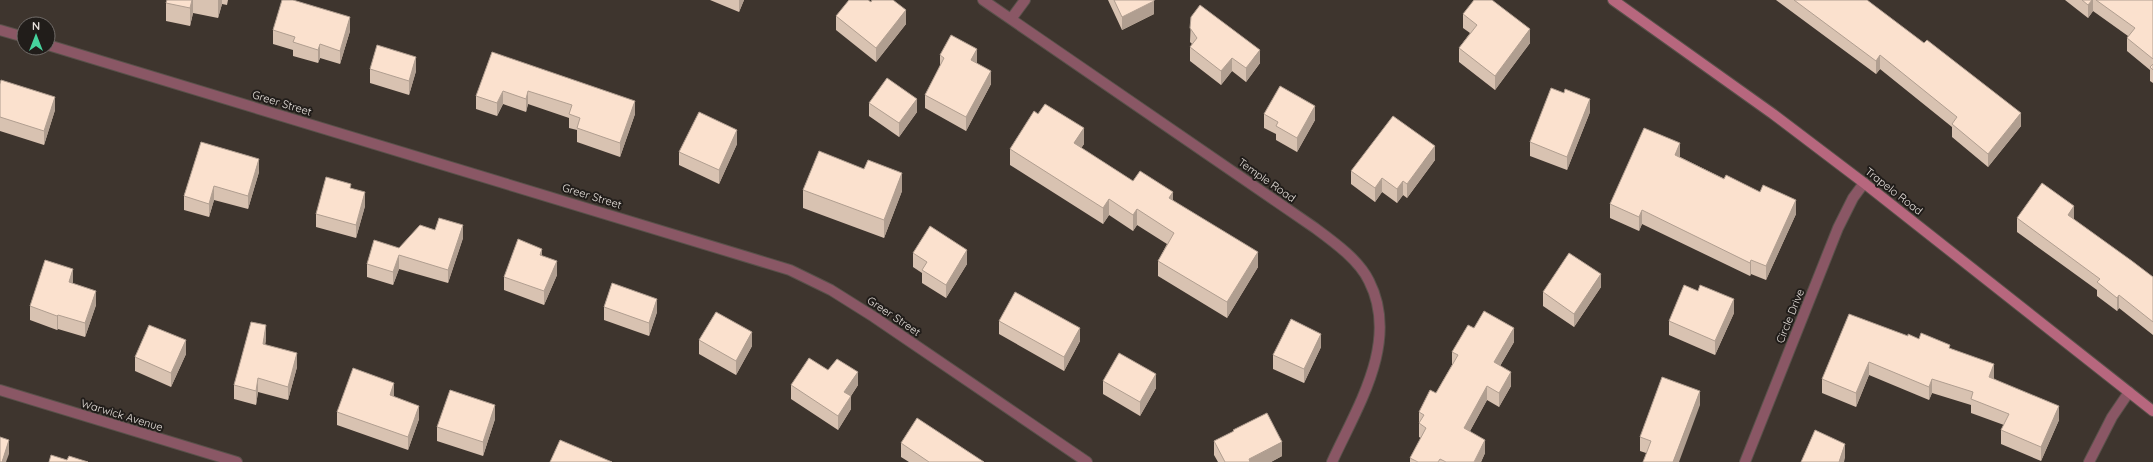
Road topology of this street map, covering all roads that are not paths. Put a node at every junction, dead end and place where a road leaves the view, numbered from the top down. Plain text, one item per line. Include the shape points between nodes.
1 (983, 0) edge
2 (1025, 0) edge
3 (1613, 0) edge
4 (1012, 19) junction
5 (0, 30) edge
6 (16, 35) edge
7 (56, 47) edge
8 (1864, 182) junction
9 (0, 390) edge
10 (2129, 392) junction
11 (2153, 411) edge
12 (237, 462) edge
13 (1087, 462) edge
14 (1332, 462) edge
15 (1745, 462) edge
16 (2089, 462) edge

1 - 4 street, Temple Road
2 - 4 street
3 - 8 main road, Trapelo Road
4 - 14 street, Temple Road via 1315,228 1346,252 1369,280 1380,310 1380,345 1369,382
5 - 6 street
7 - 13 street, Greer Street via 790,270 831,290 874,317
8 - 10 main road, Trapelo Road
8 - 15 street, Circle Drive via 1838,228
9 - 12 street, Warwick Avenue
10 - 11 main road, Trapelo Road
10 - 16 street via 2112,417

